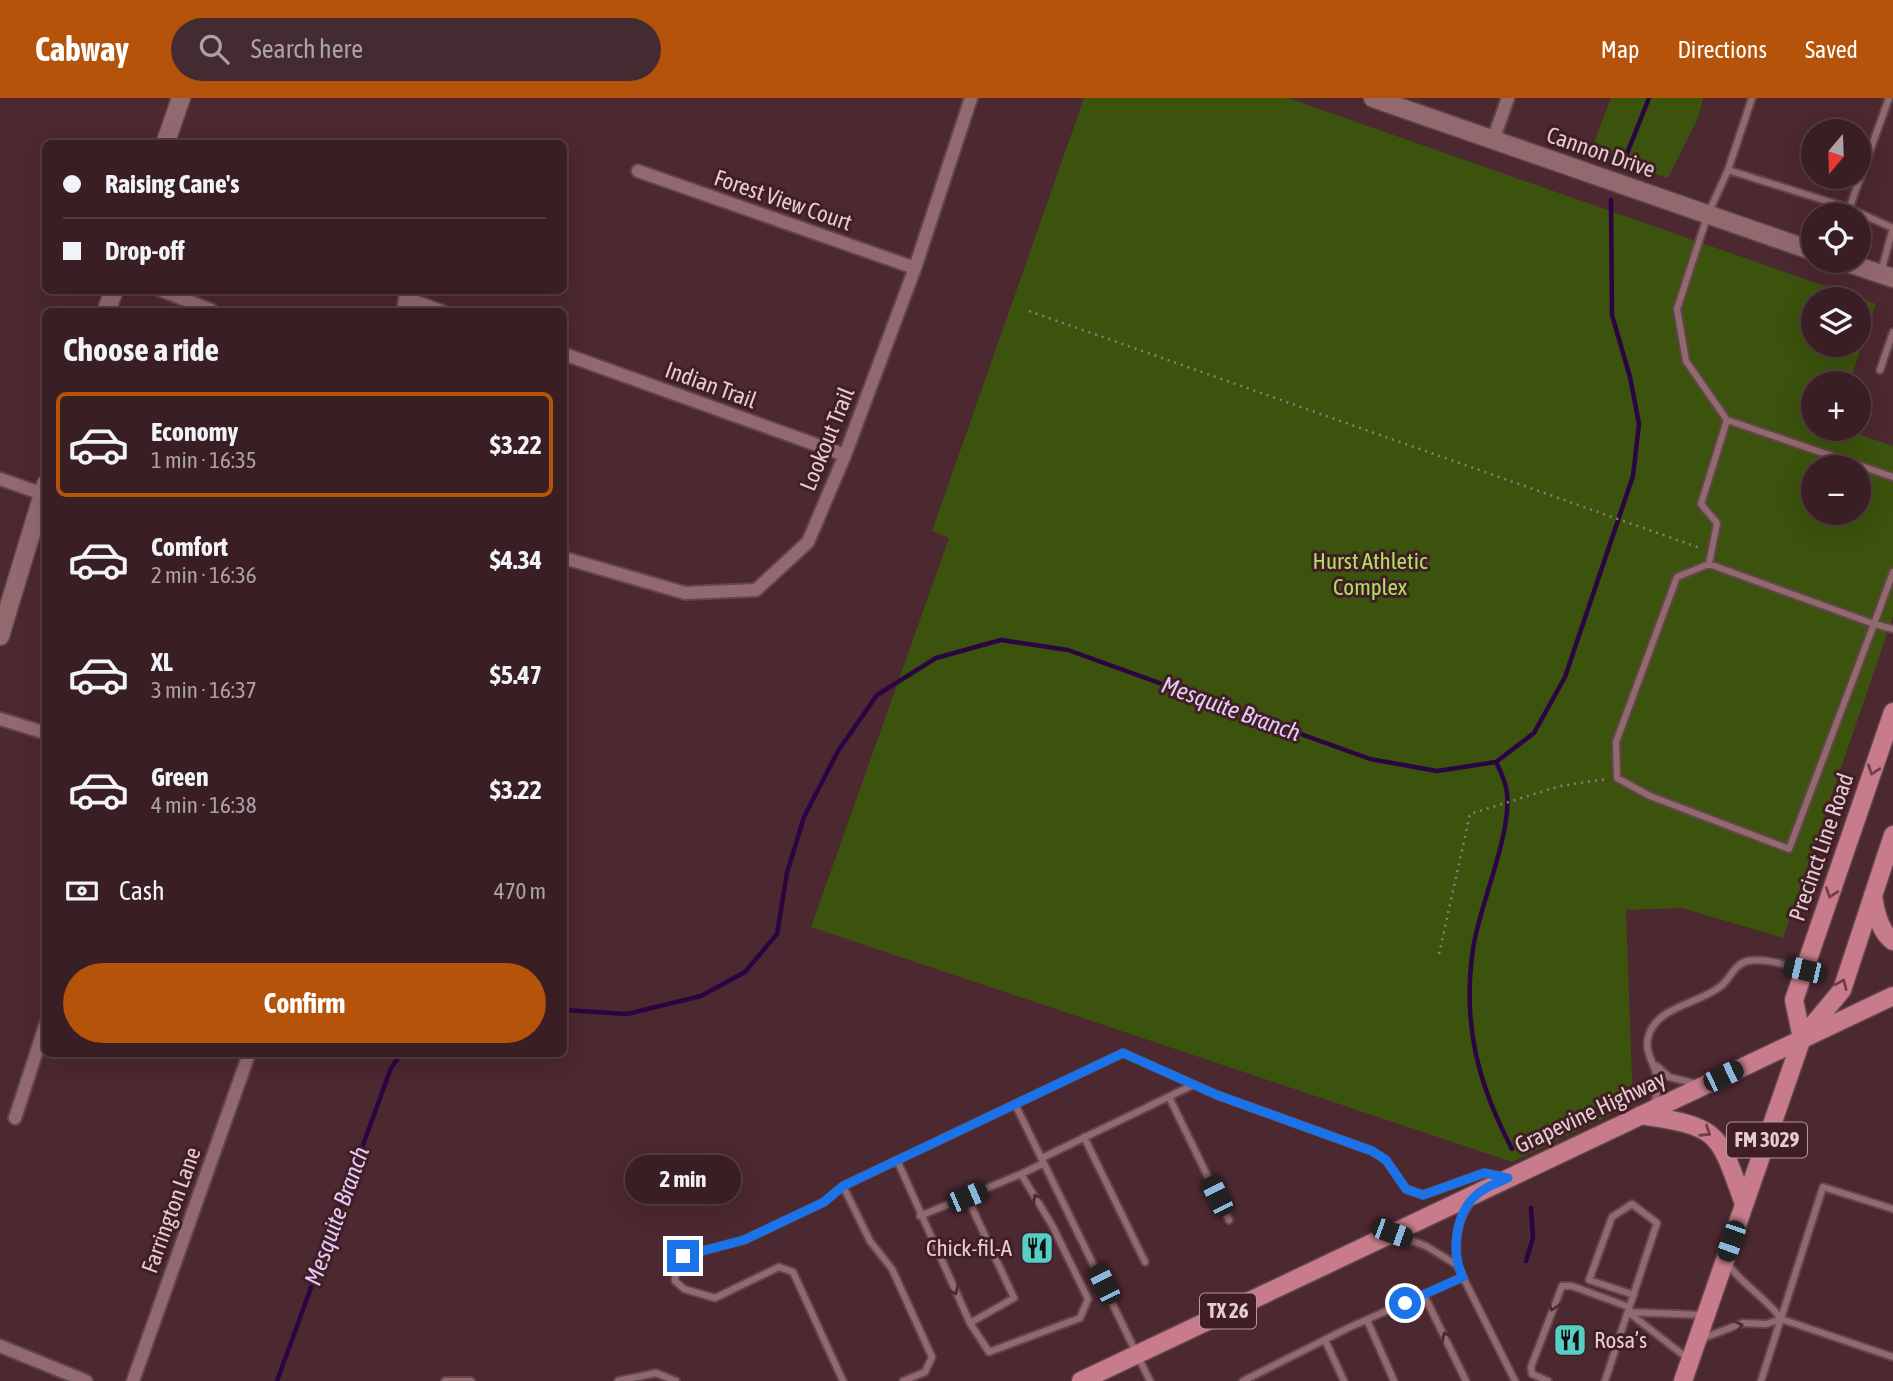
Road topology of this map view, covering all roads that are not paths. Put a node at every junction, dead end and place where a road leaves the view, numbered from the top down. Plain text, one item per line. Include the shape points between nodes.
1 (181, 98) edge
2 (971, 98) edge
3 (1373, 98) edge
4 (1508, 98) edge
5 (1752, 98) edge
6 (1889, 98) edge
7 (166, 140) edge
8 (1493, 140) junction
9 (1728, 170) junction
10 (638, 171) dead end
11 (1830, 203) edge
12 (1851, 203) edge
13 (1708, 215) junction
14 (1871, 218) edge
15 (1893, 228) edge
16 (1801, 247) edge
17 (915, 268) junction
18 (1887, 276) edge
19 (170, 294) edge
20 (206, 308) edge
21 (404, 308) edge
22 (433, 308) edge
23 (1893, 332) edge
24 (567, 355) edge
25 (1880, 370) dead end
26 (1727, 420) junction
27 (845, 455) junction
28 (1893, 477) edge
29 (0, 479) edge
30 (42, 490) edge
31 (42, 498) edge
32 (567, 559) edge
33 (1710, 564) junction
34 (1893, 572) edge
35 (1874, 624) junction
36 (1893, 629) edge
37 (0, 636) edge
38 (1893, 712) edge
39 (0, 719) edge
40 (42, 732) edge
41 (1893, 835) edge
42 (1873, 895) junction
43 (1893, 941) edge
44 (1804, 970) junction
45 (1893, 996) edge
46 (42, 1035) edge
47 (1802, 1038) junction
48 (248, 1057) edge
49 (1655, 1065) junction
50 (1706, 1084) junction
51 (1193, 1085) junction
52 (1169, 1097) junction
53 (1015, 1104) junction
54 (1646, 1113) junction
55 (15, 1118) dead end
56 (1084, 1137) junction
57 (897, 1160) junction
58 (1043, 1160) junction
59 (1021, 1174) junction
60 (1508, 1178) junction
61 (843, 1186) junction
62 (1481, 1191) junction
63 (967, 1197) junction
64 (1744, 1204) junction
65 (1893, 1209) edge
66 (920, 1216) junction
67 (1229, 1220) dead end
68 (1392, 1233) junction
69 (1725, 1260) junction
70 (1145, 1262) dead end
71 (1457, 1265) junction
72 (1463, 1277) junction
73 (1424, 1294) junction
74 (1634, 1295) junction
75 (1629, 1310) junction
76 (1705, 1315) junction
77 (1781, 1319) junction
78 (1367, 1320) junction
79 (970, 1323) junction
80 (1325, 1340) junction
81 (1696, 1341) junction
82 (0, 1346) edge
83 (1138, 1354) junction
84 (1893, 1357) edge
85 (1690, 1360) junction
86 (86, 1381) edge
87 (133, 1381) edge
88 (446, 1381) edge
89 (471, 1381) edge
90 (618, 1381) edge
91 (676, 1381) edge
92 (843, 1381) edge
93 (903, 1381) edge
94 (1081, 1381) edge
95 (1150, 1381) edge
96 (1243, 1381) edge
97 (1344, 1381) edge
98 (1394, 1381) edge
99 (1466, 1381) edge
100 (1515, 1381) edge
101 (1548, 1381) edge
102 (1605, 1381) edge
103 (1683, 1381) edge
104 (1760, 1381) edge

1 - 7 street
2 - 17 street, Lookout Trail
3 - 8 street, Cannon Drive
4 - 8 street
5 - 9 lane
6 - 12 lane
8 - 13 street, Cannon Drive
9 - 11 lane
9 - 13 lane
10 - 17 street, Forest View Court
13 - 16 street, Cannon Drive
13 - 26 lane via 1677,309 1686,361
14 - 15 lane
15 - 18 lane
17 - 27 street, Lookout Trail
19 - 20 street
21 - 22 street via 405,298
23 - 25 lane
24 - 27 street, Indian Trail
26 - 28 lane
26 - 33 lane via 1701,504 1717,523
27 - 32 street, Lookout Trail via 808,542 756,590 685,593
29 - 30 street
31 - 37 street
33 - 35 lane
33 - 35 lane via 1677,577 1616,742 1617,778 1650,796 1789,849
34 - 35 lane
35 - 36 lane
38 -> 44 main road, Precinct Line Road
39 - 40 street
41 - 42 main road, FM 3029
42 - 43 main road via 1875,911
47 -> 42 main road, FM 3029 via 1842,990
44 - 47 main road, Precinct Line Road via 1794,1000
44 - 49 lane via 1748,961 1734,969 1721,986 1662,1016 1647,1042
45 - 47 main road, Grapevine Highway / TX 26
46 - 55 street
47 - 50 main road, Grapevine Highway / TX 26
47 - 64 main road, FM 3029
48 - 87 street, Farrington Lane
49 - 50 lane via 1670,1077
49 - 54 lane via 1657,1096
50 - 54 main road, Grapevine Highway / TX 26
51 - 52 lane
51 - 53 lane via 1123,1053
51 - 60 lane via 1372,1151 1386,1160 1406,1189 1423,1195 1484,1173
52 - 56 lane
52 - 67 lane
53 - 57 lane
53 - 58 lane
54 - 60 main road, Grapevine Highway / TX 26
54 -> 64 main road via 1709,1130 1720,1142
56 - 58 lane
56 - 70 lane
57 - 61 lane
57 - 66 lane
58 - 59 lane
58 - 83 lane
59 - 63 lane
79 -> 59 lane via 989,1352 1080,1318 1088,1299
60 - 62 main road, Grapevine Highway / TX 26
61 - 92 lane via 824,1202 744,1240 683,1256 676,1266 675,1281 684,1289 715,1298 779,1267 793,1272
61 - 93 lane via 870,1241 892,1269 932,1357 925,1372
62 - 68 main road, Grapevine Highway / TX 26
62 - 71 lane via 1459,1225
63 - 66 lane
63 - 79 lane via 1014,1298
64 - 69 main road, FM 3029
65 - 77 lane via 1823,1187
66 -> 79 lane
68 - 71 lane
68 - 83 main road, Grapevine Highway / TX 26
69 - 76 main road, FM 3029
69 - 77 lane
71 - 72 lane
72 - 73 lane
72 - 100 lane
73 - 78 lane
99 -> 73 lane
74 - 74 lane via 1657,1223 1632,1204 1612,1217 1589,1280
74 - 75 lane
75 - 76 lane
75 - 85 lane
75 -> 101 lane via 1562,1286 1531,1367 1531,1374
75 - 102 lane
76 - 81 main road, FM 3029
81 -> 77 lane via 1743,1323
77 - 84 lane
77 - 104 lane
78 - 80 lane
78 - 98 lane
80 - 96 lane
80 - 97 lane
81 - 85 main road, FM 3029
82 - 86 street
83 - 94 main road, Grapevine Highway / TX 26
83 - 95 lane
85 - 103 main road, FM 3029
88 - 89 lane
90 - 91 lane via 656,1373

